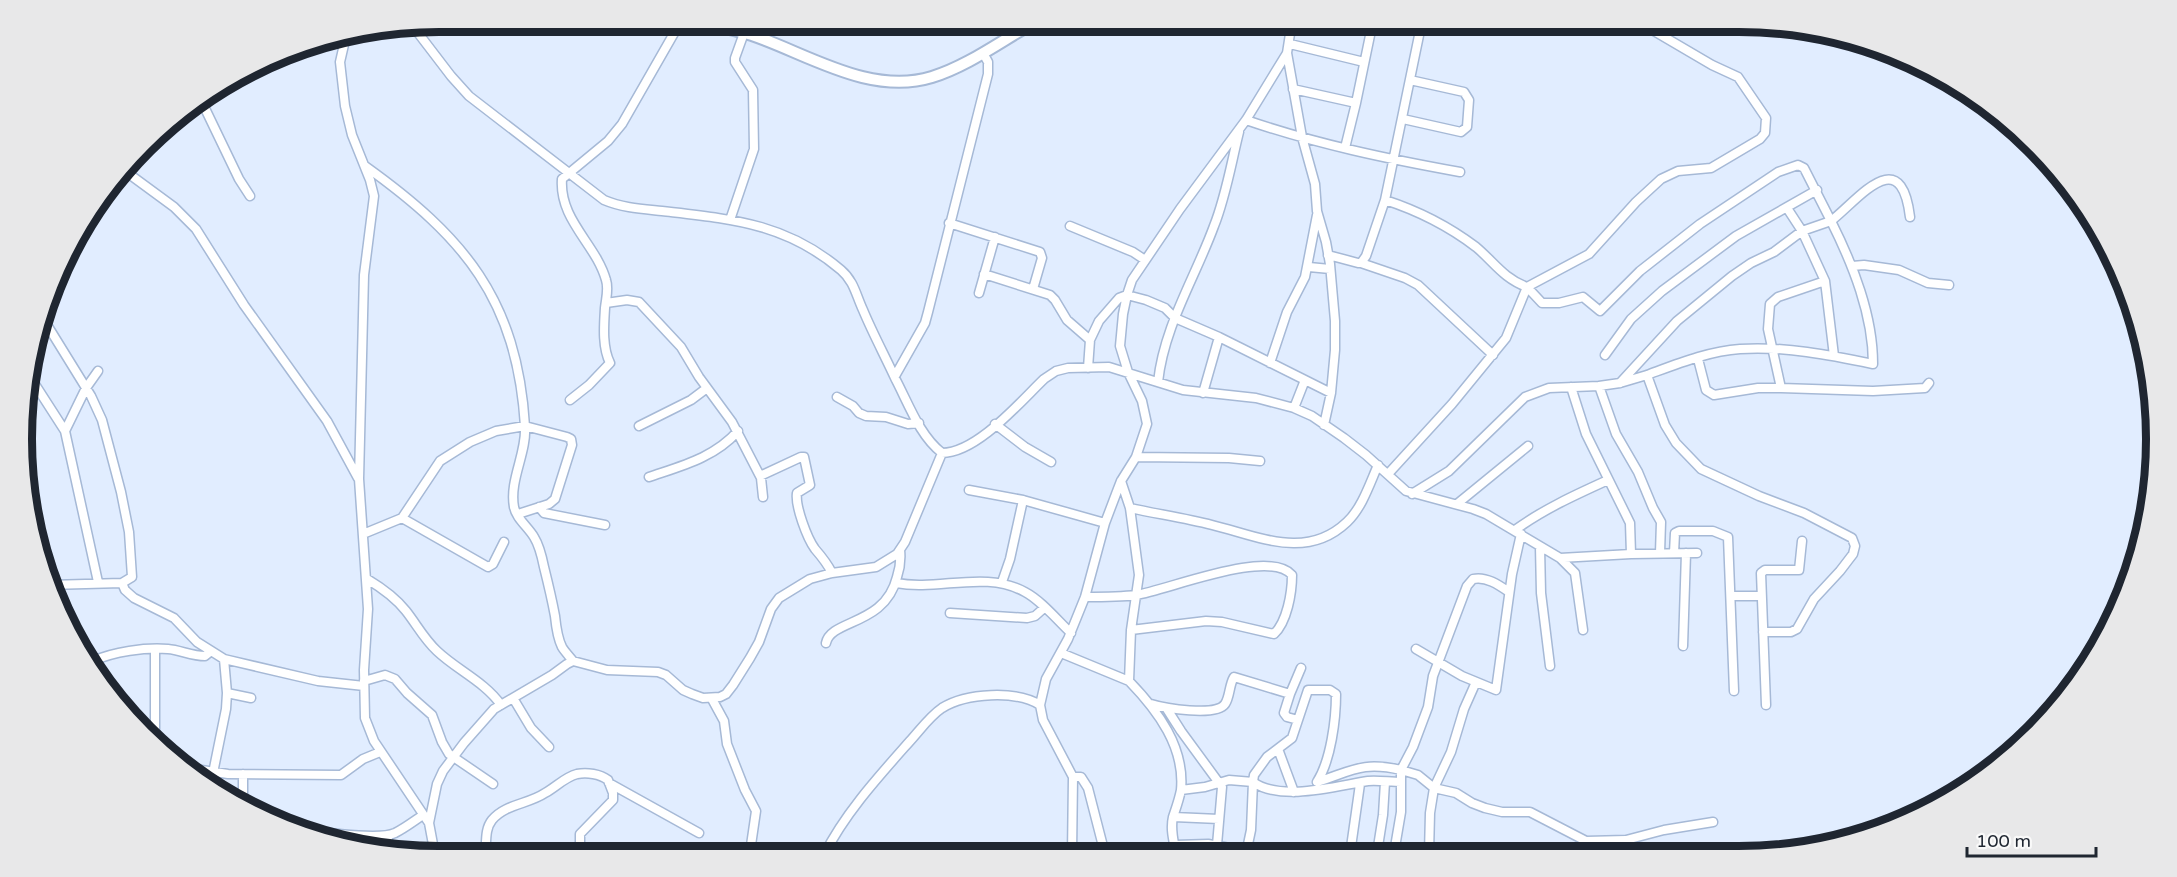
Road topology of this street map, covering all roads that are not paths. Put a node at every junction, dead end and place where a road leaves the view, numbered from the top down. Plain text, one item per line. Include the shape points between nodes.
1 (417, 32) edge
2 (675, 32) edge
3 (740, 32) edge
4 (1018, 32) edge
5 (1291, 32) edge
6 (1371, 32) edge
7 (1420, 32) edge
8 (1656, 32) edge
9 (744, 33) junction
10 (345, 42) edge
11 (1290, 44) junction
12 (983, 53) junction
13 (1287, 53) junction
14 (1364, 62) junction
15 (1410, 80) junction
16 (1293, 89) junction
17 (1356, 103) junction
18 (204, 106) edge
19 (1402, 119) junction
20 (1246, 120) junction
21 (1239, 130) junction
22 (1302, 137) junction
23 (1345, 148) junction
24 (1393, 160) junction
25 (365, 166) junction
26 (1460, 172) dead end
27 (567, 173) junction
28 (130, 174) edge
29 (1817, 190) junction
30 (250, 196) dead end
31 (1384, 200) junction
32 (1787, 208) junction
33 (1317, 211) junction
34 (1910, 217) dead end
35 (730, 220) junction
36 (1831, 221) junction
37 (950, 223) junction
38 (1070, 226) dead end
39 (1802, 231) junction
40 (995, 237) junction
41 (1328, 255) junction
42 (1145, 260) junction
43 (1361, 263) junction
44 (1852, 266) junction
45 (1309, 267) junction
46 (1330, 269) junction
47 (984, 274) junction
48 (1825, 281) junction
49 (1948, 285) dead end
50 (1527, 287) junction
51 (1033, 289) junction
52 (979, 293) dead end
53 (1127, 295) junction
54 (606, 303) junction
55 (1175, 318) junction
56 (47, 326) edge
57 (1219, 337) junction
58 (1090, 340) junction
59 (1771, 349) junction
60 (1493, 355) junction
61 (1605, 355) dead end
62 (1834, 356) junction
63 (1698, 359) junction
64 (1270, 363) junction
65 (1088, 368) junction
66 (98, 371) dead end
67 (1128, 372) junction
68 (1647, 375) junction
69 (895, 376) junction
70 (1305, 380) junction
71 (1158, 382) junction
72 (1620, 383) junction
73 (1929, 383) dead end
74 (35, 385) edge
75 (1599, 386) junction
76 (1571, 387) junction
77 (86, 388) junction
78 (707, 388) junction
79 (1781, 388) junction
80 (1203, 393) junction
81 (1331, 393) junction
82 (837, 397) dead end
83 (570, 400) dead end
84 (1294, 408) junction
85 (919, 423) junction
86 (995, 424) junction
87 (1324, 425) junction
88 (525, 426) junction
89 (639, 426) dead end
90 (65, 431) junction
91 (738, 431) junction
92 (1528, 446) dead end
93 (942, 453) junction
94 (1136, 457) junction
95 (1051, 462) dead end
96 (1260, 462) dead end
97 (1378, 465) junction
98 (1388, 474) junction
99 (760, 476) junction
100 (649, 477) dead end
101 (359, 479) junction
102 (1608, 480) junction
103 (1121, 481) junction
104 (969, 490) dead end
105 (1412, 494) junction
106 (763, 497) dead end
107 (1023, 500) junction
108 (1457, 504) junction
109 (539, 507) junction
110 (1130, 508) junction
111 (518, 514) junction
112 (402, 518) junction
113 (1105, 523) junction
114 (605, 525) dead end
115 (1518, 532) junction
116 (363, 534) junction
117 (1802, 541) dead end
118 (504, 542) dead end
119 (1540, 547) junction
120 (900, 550) junction
121 (1660, 553) junction
122 (1686, 553) junction
123 (1697, 553) dead end
124 (1631, 554) junction
125 (1674, 554) junction
126 (1560, 558) junction
127 (831, 573) junction
128 (367, 579) junction
129 (98, 582) junction
130 (1002, 582) junction
131 (122, 583) junction
132 (896, 583) junction
133 (59, 584) edge
134 (1509, 592) junction
135 (1136, 595) junction
136 (1731, 596) junction
137 (1761, 596) junction
138 (1085, 597) junction
139 (1044, 608) junction
140 (950, 613) dead end
141 (1131, 630) junction
142 (1583, 630) dead end
143 (1071, 633) junction
144 (1763, 633) junction
145 (826, 643) dead end
146 (1683, 646) dead end
147 (1416, 649) dead end
148 (155, 650) junction
149 (210, 652) junction
150 (1061, 653) junction
151 (96, 659) edge
152 (224, 659) junction
153 (573, 661) junction
154 (1438, 661) junction
155 (1550, 666) dead end
156 (1301, 668) dead end
157 (1129, 681) junction
158 (1476, 682) junction
159 (364, 684) junction
160 (1734, 691) dead end
161 (227, 693) junction
162 (1290, 694) junction
163 (251, 698) dead end
164 (513, 698) junction
165 (712, 699) junction
166 (1151, 704) junction
167 (501, 705) junction
168 (1040, 705) junction
169 (1766, 705) dead end
170 (1167, 709) junction
171 (1298, 720) junction
172 (155, 730) edge
173 (549, 747) dead end
174 (1278, 749) junction
175 (380, 752) junction
176 (453, 758) junction
177 (1401, 770) junction
178 (205, 771) edge
179 (213, 773) junction
180 (243, 774) junction
181 (1073, 777) junction
182 (1253, 782) junction
183 (1317, 782) junction
184 (1385, 782) junction
185 (1401, 782) junction
186 (609, 783) junction
187 (1220, 783) junction
188 (493, 784) dead end
189 (1360, 784) junction
190 (1434, 788) junction
191 (1311, 789) junction
192 (1180, 790) junction
193 (1294, 792) junction
194 (243, 796) edge
195 (423, 815) junction
196 (1174, 817) junction
197 (1219, 819) junction
198 (1713, 822) dead end
199 (429, 823) junction
200 (337, 833) edge
201 (699, 833) dead end
202 (388, 835) junction
203 (387, 842) edge
204 (1213, 844) junction
205 (433, 846) edge
206 (486, 846) edge
207 (580, 846) edge
208 (751, 846) edge
209 (829, 846) edge
210 (1072, 846) edge
211 (1103, 846) edge
212 (1174, 846) edge
213 (1198, 846) edge
214 (1222, 846) edge
215 (1248, 846) edge
216 (1351, 846) edge
217 (1378, 846) edge
218 (1395, 846) edge
219 (1429, 846) edge

1 - 27 street via 469,96
2 - 27 street via 622,124
3 - 9 street
4 - 12 street
5 - 11 street
6 - 14 street
7 - 15 street
8 - 50 street via 1738,77 1766,118 1765,133 1711,168 1678,171 1661,179 1589,254
9 - 12 street via 842,72 889,81 930,78
9 - 35 street via 735,62 753,90 754,149
10 - 25 street via 340,62 342,88 348,121
11 - 13 street
11 - 14 street
12 - 37 street via 988,75
13 - 16 street
13 - 20 street
14 - 17 street
15 - 19 street
15 - 19 street via 1464,92 1469,100 1467,128 1461,132
16 - 17 street
16 - 22 street
17 - 23 street
18 - 30 street
19 - 24 street
20 - 21 street
20 - 22 street
21 - 42 street
21 - 55 street via 1222,204
22 - 23 street
22 - 33 street
23 - 24 street
24 - 26 street
24 - 31 street
25 - 88 street via 441,227 489,290 514,352
25 - 101 street via 374,205 364,286
27 - 35 street via 612,204
27 - 54 street via 561,187 566,210 600,262 607,283
28 - 101 street via 174,207 196,229 249,313 327,422
29 - 32 street
29 - 36 street
29 - 50 street via 1801,165 1778,172 1654,258 1600,311 1583,297 1542,303
31 - 43 street
31 - 50 street via 1443,224 1482,253 1504,276
32 - 39 street
32 - 61 street via 1736,236 1662,291 1631,319
33 - 41 street
33 - 45 street
34 - 36 street via 1899,184 1887,179 1863,191
35 - 69 street via 778,232 815,250 843,272 856,290
36 - 39 street
36 - 44 street
37 - 40 street
37 - 69 street via 925,322
38 - 42 street
39 - 48 street
39 - 72 street via 1701,301 1658,339
40 - 47 street
40 - 51 street via 1040,252 1042,258
41 - 43 street
41 - 46 street
42 - 53 street
43 - 60 street via 1418,285
44 - 49 street via 1899,270 1928,283
44 - 62 street via 1870,333 1872,364
45 - 46 street
45 - 64 street via 1287,312
46 - 81 street via 1335,321
47 - 51 street
47 - 52 street
48 - 59 street via 1785,294 1770,304
48 - 62 street
50 - 60 street via 1506,338
51 - 58 street via 1052,296 1067,320
53 - 55 street via 1165,308
53 - 58 street via 1119,298 1099,321
53 - 67 street via 1120,346
54 - 78 street via 639,302 681,347
54 - 83 street via 605,344 610,363
55 - 57 street
55 - 71 street via 1160,360
56 - 77 street
57 - 64 street
57 - 80 street
58 - 65 street
59 - 62 street
59 - 63 street via 1740,349
59 - 79 street
60 - 98 street
63 - 68 street
63 - 79 street via 1706,390 1714,394
64 - 70 street
65 - 67 street via 1109,367
65 - 86 street via 1068,368 1044,379
66 - 77 street
67 - 71 street
67 - 94 street via 1142,401 1147,424
68 - 72 street
68 - 144 street via 1665,425 1701,469 1804,513 1847,534 1854,542 1848,560 1814,599 1797,629
69 - 85 street
70 - 81 street
70 - 84 street
71 - 80 street
72 - 75 street
73 - 79 street via 1925,388 1872,392
74 - 90 street
75 - 76 street
75 - 121 street via 1616,434 1660,519
76 - 102 street via 1586,434
76 - 105 street via 1540,389 1525,397 1449,471
77 - 90 street
77 - 131 street via 102,420 129,532 132,577
78 - 89 street
78 - 91 street
80 - 84 street via 1256,398
81 - 87 street
82 - 85 street via 866,416
84 - 87 street
85 - 93 street
86 - 93 street via 970,444
86 - 95 street
87 - 97 street
88 - 109 street via 571,439 555,499
88 - 111 street via 514,495
88 - 112 street via 486,435 447,455
90 - 129 street
91 - 99 street
91 - 100 street via 698,460
92 - 108 street
93 - 120 street
94 - 96 street
94 - 103 street
97 - 98 street
97 - 110 street via 1349,520 1309,543 1257,538
98 - 105 street
99 - 106 street
99 - 127 street via 804,457 810,485 797,493 796,501 810,541
101 - 116 street
102 - 115 street via 1534,516
102 - 124 street via 1630,523
103 - 110 street
103 - 113 street
104 - 107 street
105 - 108 street
107 - 113 street
107 - 130 street
108 - 115 street via 1486,514
109 - 111 street
109 - 114 street via 544,513
110 - 135 street via 1139,575
111 - 153 street via 535,538 557,630
112 - 116 street
112 - 118 street via 488,567
113 - 138 street
115 - 119 street
115 - 134 street
116 - 128 street
117 - 137 street via 1800,569 1763,571
119 - 126 street
119 - 155 street
120 - 127 street via 876,567
120 - 132 street
121 - 124 street
121 - 125 street
122 - 123 street
122 - 125 street
122 - 146 street
124 - 126 street
125 - 136 street via 1675,532 1713,531 1727,536
126 - 142 street via 1575,573
127 - 165 street via 810,579 779,598 733,685 726,694
128 - 159 street
128 - 167 street via 393,596 427,642 490,691
129 - 131 street
129 - 133 street
130 - 132 street via 913,586
130 - 139 street via 1027,593
131 - 149 street via 134,598 174,618
132 - 145 street via 888,600 876,611 831,633
134 - 154 street via 1487,580 1470,581
134 - 158 street via 1497,688 1493,690
135 - 138 street
135 - 141 street
135 - 141 street via 1254,566 1284,569 1292,575 1287,608 1274,634 1206,621
136 - 137 street
136 - 160 street
137 - 144 street
138 - 143 street
139 - 140 street via 1027,618
139 - 143 street
141 - 157 street
143 - 150 street
144 - 169 street
147 - 154 street
148 - 149 street via 205,656
148 - 151 street
148 - 172 street
149 - 152 street
150 - 157 street
150 - 168 street via 1046,679
152 - 159 street via 318,681
152 - 161 street
153 - 164 street
153 - 165 street via 606,670 658,672 683,690
154 - 158 street
154 - 177 street via 1428,707
156 - 162 street
157 - 166 street
158 - 190 street
159 - 175 street via 367,725
159 - 176 street via 385,675 395,679 432,715
161 - 163 street
161 - 179 street
162 - 170 street via 1234,677 1221,708
162 - 171 street via 1284,712
164 - 167 street
164 - 173 street via 531,728
165 - 208 street via 724,721 727,744 756,812
166 - 170 street
166 - 192 street via 1177,751
167 - 176 street
168 - 181 street via 1043,720
168 - 209 street via 1009,694 967,700 940,709 849,813
170 - 187 street
171 - 174 street via 1292,738
171 - 183 street via 1308,690 1335,692 1333,733
174 - 182 street via 1267,757
174 - 193 street
175 - 180 street via 341,776
175 - 195 street
176 - 188 street
176 - 199 street via 437,784
177 - 183 street via 1361,767
177 - 185 street
177 - 190 street via 1418,775
178 - 179 street
179 - 180 street
180 - 194 street
181 - 210 street
181 - 211 street via 1081,777 1088,788
182 - 187 street
182 - 193 street via 1266,789
182 - 215 street
183 - 191 street
184 - 185 street
184 - 189 street
184 - 217 street
185 - 218 street
186 - 201 street
186 - 206 street via 601,776 579,773 566,779 494,818 488,828
186 - 207 street via 613,800 580,834
187 - 192 street
187 - 197 street
189 - 191 street
189 - 216 street
190 - 198 street via 1456,793 1485,808 1530,812 1586,841 1626,840
190 - 219 street
191 - 193 street
192 - 196 street
195 - 199 street
195 - 202 street
196 - 197 street
196 - 212 street
197 - 204 street
199 - 205 street
200 - 202 street
202 - 203 street
204 - 213 street
204 - 214 street

